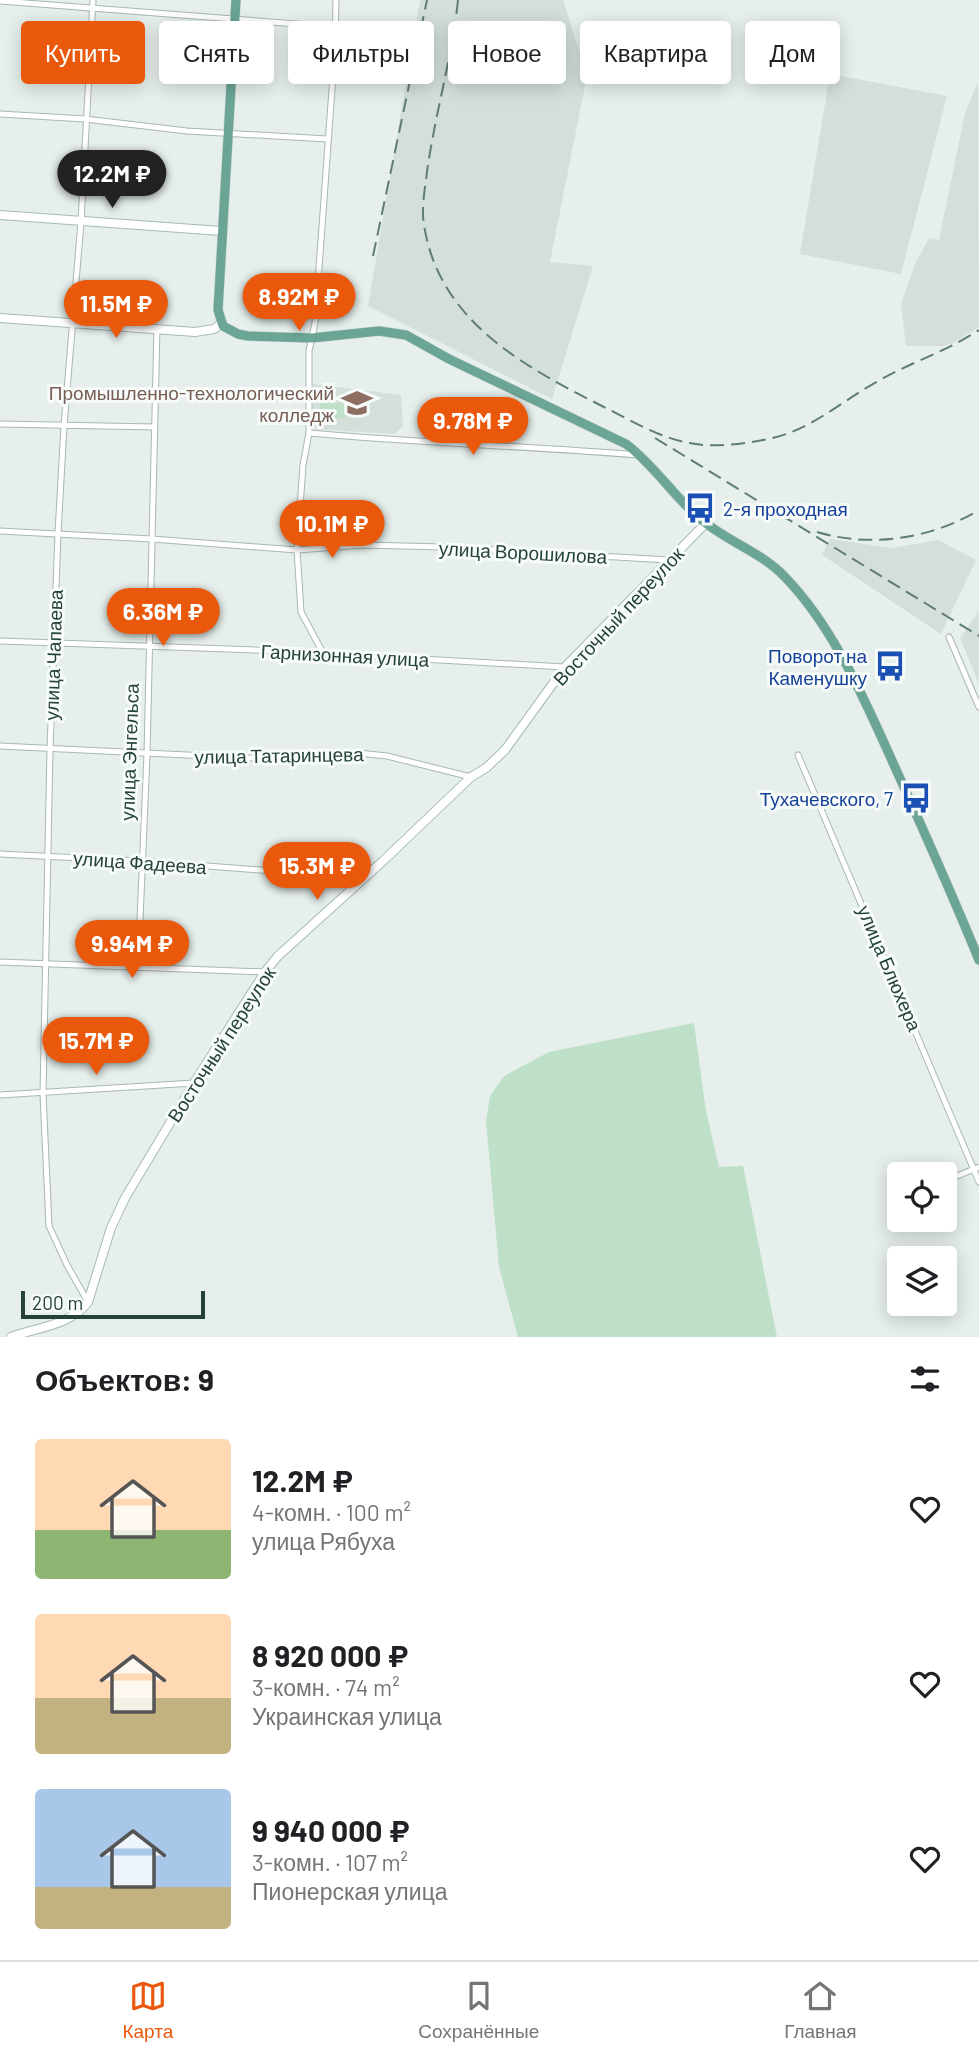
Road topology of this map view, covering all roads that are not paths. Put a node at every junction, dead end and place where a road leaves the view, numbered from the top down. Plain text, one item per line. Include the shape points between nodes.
1 (236, 0) edge
2 (336, 0) edge
3 (0, 1) edge
4 (93, 3) edge
5 (235, 21) joint
6 (335, 21) edge
7 (231, 84) edge
8 (331, 84) edge
9 (0, 114) edge
10 (85, 119) junction
11 (227, 134) junction
12 (327, 139) junction
13 (0, 215) edge
14 (80, 222) junction
15 (221, 232) junction
16 (0, 318) edge
17 (72, 323) junction
18 (222, 323) junction
19 (157, 328) junction
20 (312, 338) junction
21 (0, 424) edge
22 (64, 426) junction
23 (155, 427) junction
24 (309, 433) junction
25 (639, 455) junction
26 (705, 524) junction
27 (0, 531) edge
28 (58, 533) junction
29 (152, 539) junction
30 (297, 550) junction
31 (668, 560) junction
32 (949, 637) dead end
33 (0, 641) edge
34 (54, 643) junction
35 (149, 647) junction
36 (323, 653) junction
37 (565, 667) junction
38 (979, 707) edge
39 (0, 746) edge
40 (50, 749) junction
41 (148, 754) junction
42 (798, 755) dead end
43 (471, 777) junction
44 (0, 853) edge
45 (48, 856) junction
46 (142, 861) junction
47 (363, 878) junction
48 (979, 960) edge
49 (0, 962) edge
50 (46, 965) junction
51 (138, 967) junction
52 (265, 972) junction
53 (194, 1083) junction
54 (43, 1094) junction
55 (0, 1095) edge
56 (976, 1168) edge
57 (957, 1176) edge
58 (979, 1182) edge
59 (88, 1302) junction
60 (11, 1337) edge

1 - 5 main road
2 - 6 street
3 - 4 street
4 - 5 street
4 - 10 street, улица Чапаева
7 - 11 main road
8 - 12 street
9 - 10 street
10 - 11 street
10 - 14 street, улица Чапаева
11 - 12 street
11 - 15 main road
12 - 20 street
13 - 14 street
14 - 15 street
14 - 17 street, улица Чапаева
15 - 18 main road via 218,310
16 - 17 street
17 - 19 street
17 - 22 street, улица Чапаева
18 - 19 street via 208,331
18 - 20 main road via 243,336
19 - 23 street, улица Энгельса
20 - 24 street
20 - 25 main road via 379,331 406,335 612,436
21 - 22 street
22 - 23 street
22 - 28 street, улица Чапаева
23 - 29 street, улица Энгельса
24 - 25 street
24 - 30 street
25 - 26 main road
26 - 31 street, Восточный переулок
26 - 48 main road via 784,576 824,628 853,676
27 - 28 street, улица Ворошилова
28 - 29 street, улица Ворошилова
28 - 34 street, улица Чапаева
29 - 30 street, улица Ворошилова
29 - 35 street, улица Энгельса
30 - 31 street, улица Ворошилова via 363,545 443,547
30 - 36 street via 301,612
31 - 37 street, Восточный переулок
32 - 38 street
33 - 34 street, Гарнизонная улица
34 - 35 street, Гарнизонная улица
34 - 40 street, улица Чапаева
35 - 36 street, Гарнизонная улица
35 - 41 street, улица Энгельса
36 - 37 street, Гарнизонная улица
37 - 43 street, Восточный переулок via 505,750
39 - 40 street, улица Татаринцева
40 - 41 street, улица Татаринцева
40 - 45 street, улица Чапаева
41 - 43 street, улица Татаринцева via 258,758 366,753
41 - 46 street, улица Энгельса
42 - 56 street, улица Блюхера
43 - 47 street, Восточный переулок
44 - 45 street, улица Фадеева
45 - 46 street, улица Фадеева
45 - 50 street, улица Чапаева
46 - 47 street, улица Фадеева
46 - 51 street, улица Энгельса
47 - 52 street, Восточный переулок
49 - 50 street
50 - 51 street
50 - 54 street, улица Чапаева
51 - 52 street
52 - 53 street, Восточный переулок
53 - 54 street
53 - 59 street, Восточный переулок via 115,1220
54 - 55 street
54 - 59 street, улица Чапаева via 49,1226
56 - 57 street
56 - 58 street, улица Блюхера
59 - 60 street via 71,1319

